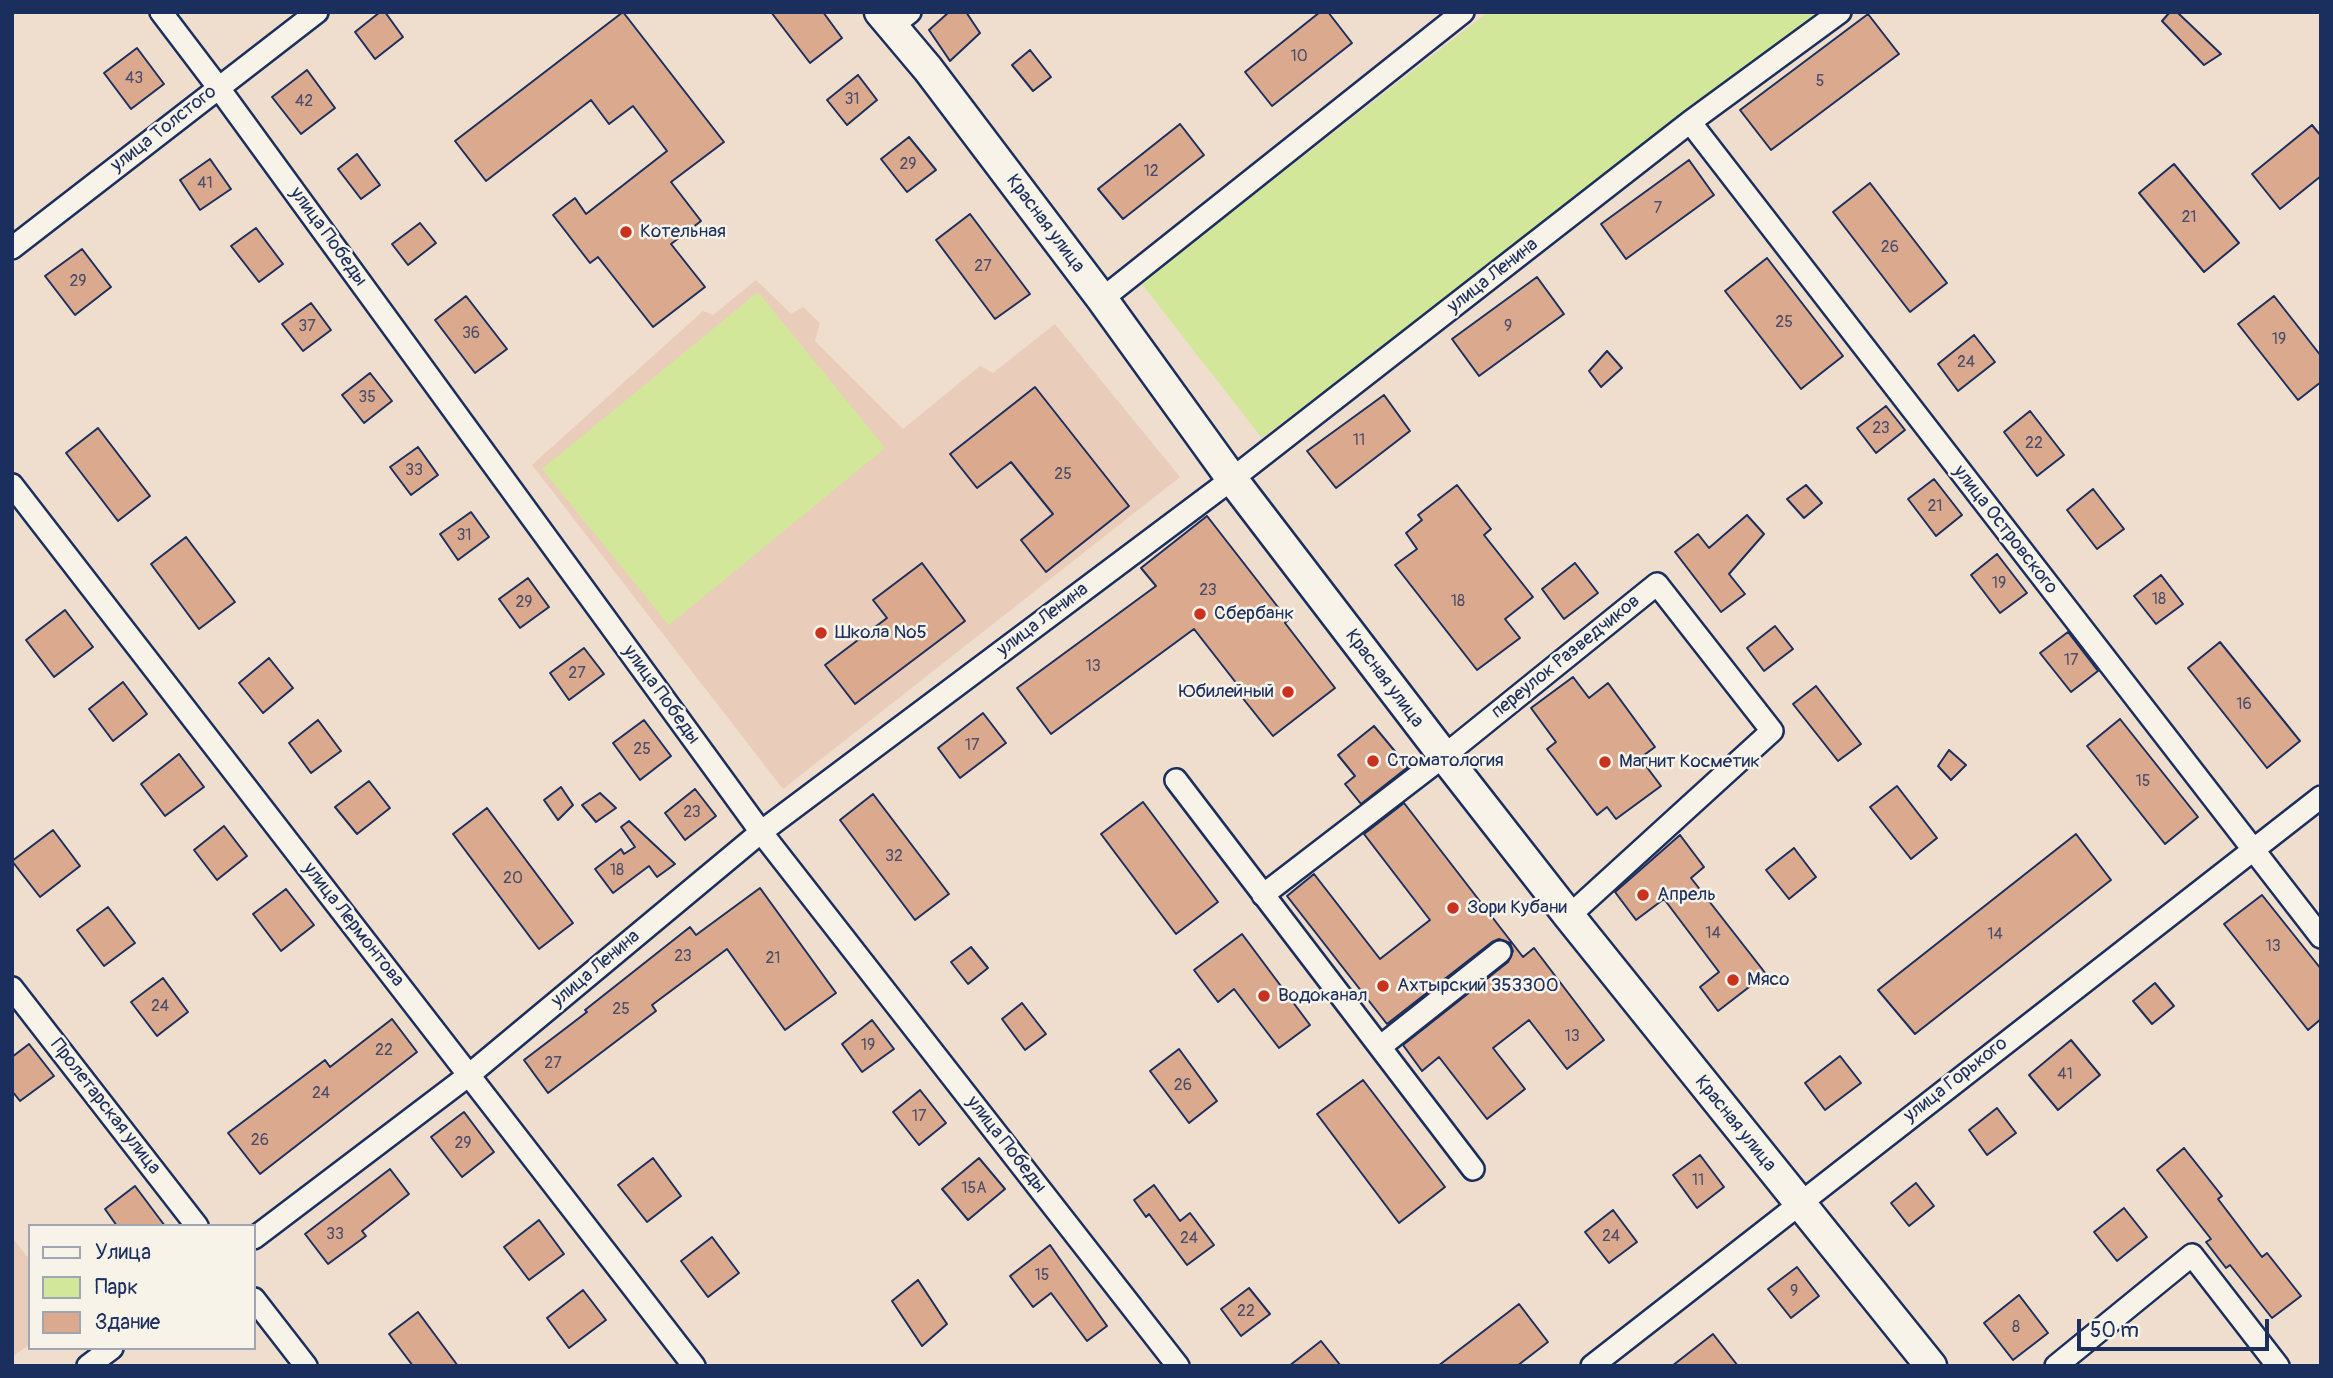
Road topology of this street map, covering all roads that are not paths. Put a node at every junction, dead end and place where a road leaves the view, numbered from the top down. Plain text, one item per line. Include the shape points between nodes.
1 (161, 12) edge
2 (317, 12) edge
3 (1463, 12) edge
4 (1840, 12) edge
5 (894, 17) edge
6 (218, 87) junction
7 (1690, 122) junction
8 (12, 248) edge
9 (1102, 299) junction
10 (1232, 479) junction
11 (12, 485) edge
12 (1444, 756) junction
13 (1176, 780) dead end
14 (2321, 797) edge
15 (761, 832) junction
16 (2253, 849) junction
17 (1264, 895) junction
18 (1569, 916) junction
19 (2321, 937) edge
20 (1500, 952) dead end
21 (12, 988) edge
22 (1380, 1047) junction
23 (469, 1075) junction
24 (1473, 1169) dead end
25 (1798, 1203) junction
26 (195, 1224) edge
27 (256, 1236) edge
28 (256, 1302) edge
29 (109, 1350) edge
30 (88, 1366) edge
31 (306, 1366) edge
32 (694, 1366) edge
33 (1178, 1366) edge
34 (1592, 1366) edge
35 (1931, 1366) edge
36 (2056, 1366) edge
37 (2278, 1366) edge

1 - 6 street, улица Победы
2 - 6 street, улица Толстого
3 - 9 street
4 - 7 street, улица Ленина
5 - 9 street, Красная улица via 928,69
6 - 8 street, улица Толстого
6 - 15 street, улица Победы
7 - 10 street, улица Ленина
7 - 16 street, улица Островского
9 - 10 street, Красная улица
10 - 12 street, Красная улица
10 - 15 street, улица Ленина
11 - 23 street, улица Лермонтова
12 - 17 street
12 - 18 street, Красная улица
12 - 18 street, переулок Разведчиков via 1657,584 1772,731
13 - 17 street
14 - 16 street, улица Горького
15 - 23 street, улица Ленина
15 - 33 street, улица Победы
16 - 19 street, улица Островского
16 - 25 street, улица Горького
17 - 22 street
18 - 25 street, Красная улица
20 - 22 street
21 - 26 street, Пролетарская улица
22 - 24 street
23 - 27 street, улица Ленина
23 - 32 street, улица Лермонтова
25 - 34 street, улица Горького
25 - 35 street, Красная улица
28 - 31 street
29 - 30 street
36 - 37 street via 2192,1255

